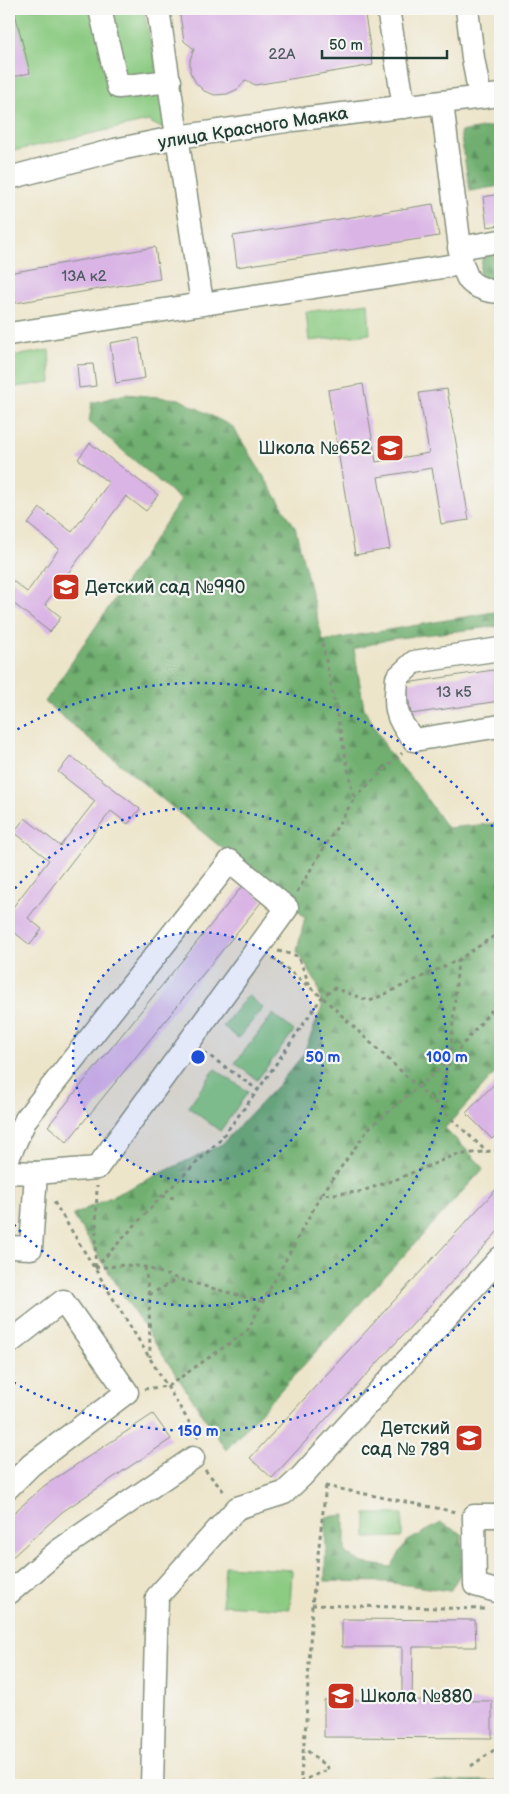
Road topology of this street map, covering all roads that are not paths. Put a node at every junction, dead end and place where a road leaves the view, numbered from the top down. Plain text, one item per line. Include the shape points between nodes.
1 (100, 9) edge
2 (158, 9) edge
3 (388, 9) edge
4 (467, 9) edge
5 (170, 81) junction
6 (490, 96) edge
7 (442, 103) junction
8 (404, 106) junction
9 (178, 138) junction
10 (9, 178) edge
11 (500, 241) edge
12 (461, 256) junction
13 (500, 291) edge
14 (202, 303) junction
15 (9, 334) edge
16 (500, 649) edge
17 (500, 726) edge
18 (9, 1156) edge
19 (9, 1172) edge
20 (36, 1173) junction
21 (9, 1247) edge
22 (500, 1258) edge
23 (9, 1343) edge
24 (193, 1458) road end
25 (9, 1487) edge
26 (500, 1516) edge
27 (500, 1592) edge
28 (9, 1593) edge
29 (152, 1785) edge

1 - 5 street via 118,87
2 - 5 street
3 - 8 street
4 - 6 street via 473,58
5 - 9 street
6 - 7 street, улица Красного Маяка
7 - 8 street, улица Красного Маяка
7 - 12 street
8 - 9 street, улица Красного Маяка
9 - 10 street, улица Красного Маяка via 115,150
9 - 14 street
11 - 12 street
12 - 13 street via 469,280 481,288
12 - 14 street
14 - 15 street
16 - 17 street via 414,662 397,678 395,708 403,728 414,740
18 - 20 street via 26,1119 230,861 287,908 98,1168
19 - 20 street
20 - 21 street via 31,1248
22 - 29 street via 301,1477 284,1493 237,1508 157,1597
23 - 25 street via 63,1301 127,1392 31,1466
24 - 28 street via 58,1551
26 - 27 street via 474,1516 475,1585

